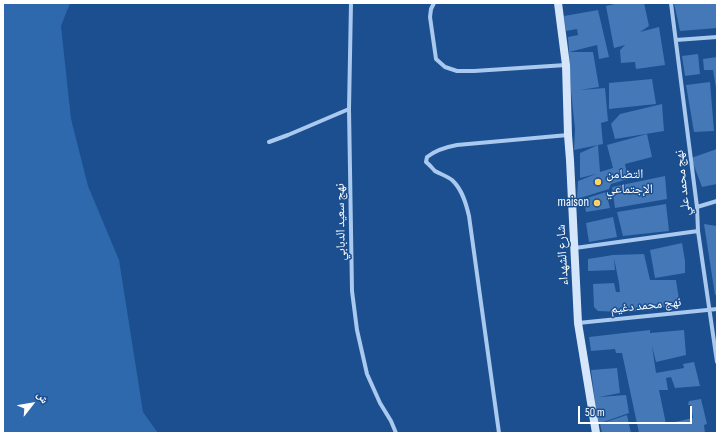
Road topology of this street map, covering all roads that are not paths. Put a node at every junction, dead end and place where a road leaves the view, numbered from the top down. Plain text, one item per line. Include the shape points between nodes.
1 (351, 3) edge
2 (434, 3) edge
3 (558, 3) edge
4 (670, 3) edge
5 (717, 36) edge
6 (676, 40) junction
7 (566, 65) junction
8 (349, 109) junction
9 (568, 135) junction
10 (269, 142) dead end
11 (717, 200) edge
12 (697, 207) junction
13 (698, 231) junction
14 (575, 248) junction
15 (717, 309) edge
16 (709, 310) junction
17 (578, 323) junction
18 (717, 362) edge
19 (396, 433) edge
20 (500, 433) edge
21 (596, 433) edge

1 - 8 street, نهج سعيد الدبابي
2 - 7 street via 430,17 436,59 445,67 457,71 474,71
3 - 7 main road, شارع الشهداء
4 - 6 street, نهج محمد علي
5 - 6 street
6 - 12 street, نهج محمد علي
7 - 9 main road, شارع الشهداء
8 - 10 street
8 - 19 street, نهج سعيد الدبابي via 352,291 367,374
9 - 14 main road, شارع الشهداء
9 - 20 street via 457,144 437,150 427,157 426,162 434,170 456,184 466,204
11 - 12 street
12 - 13 street, نهج محمد علي
13 - 14 street
13 - 16 street, نهج محمد علي
14 - 17 main road, شارع الشهداء
15 - 16 street, نهج محمد دغيم
16 - 17 street, نهج محمد دغيم
16 - 18 street, نهج محمد علي
17 - 21 main road, شارع الشهداء

